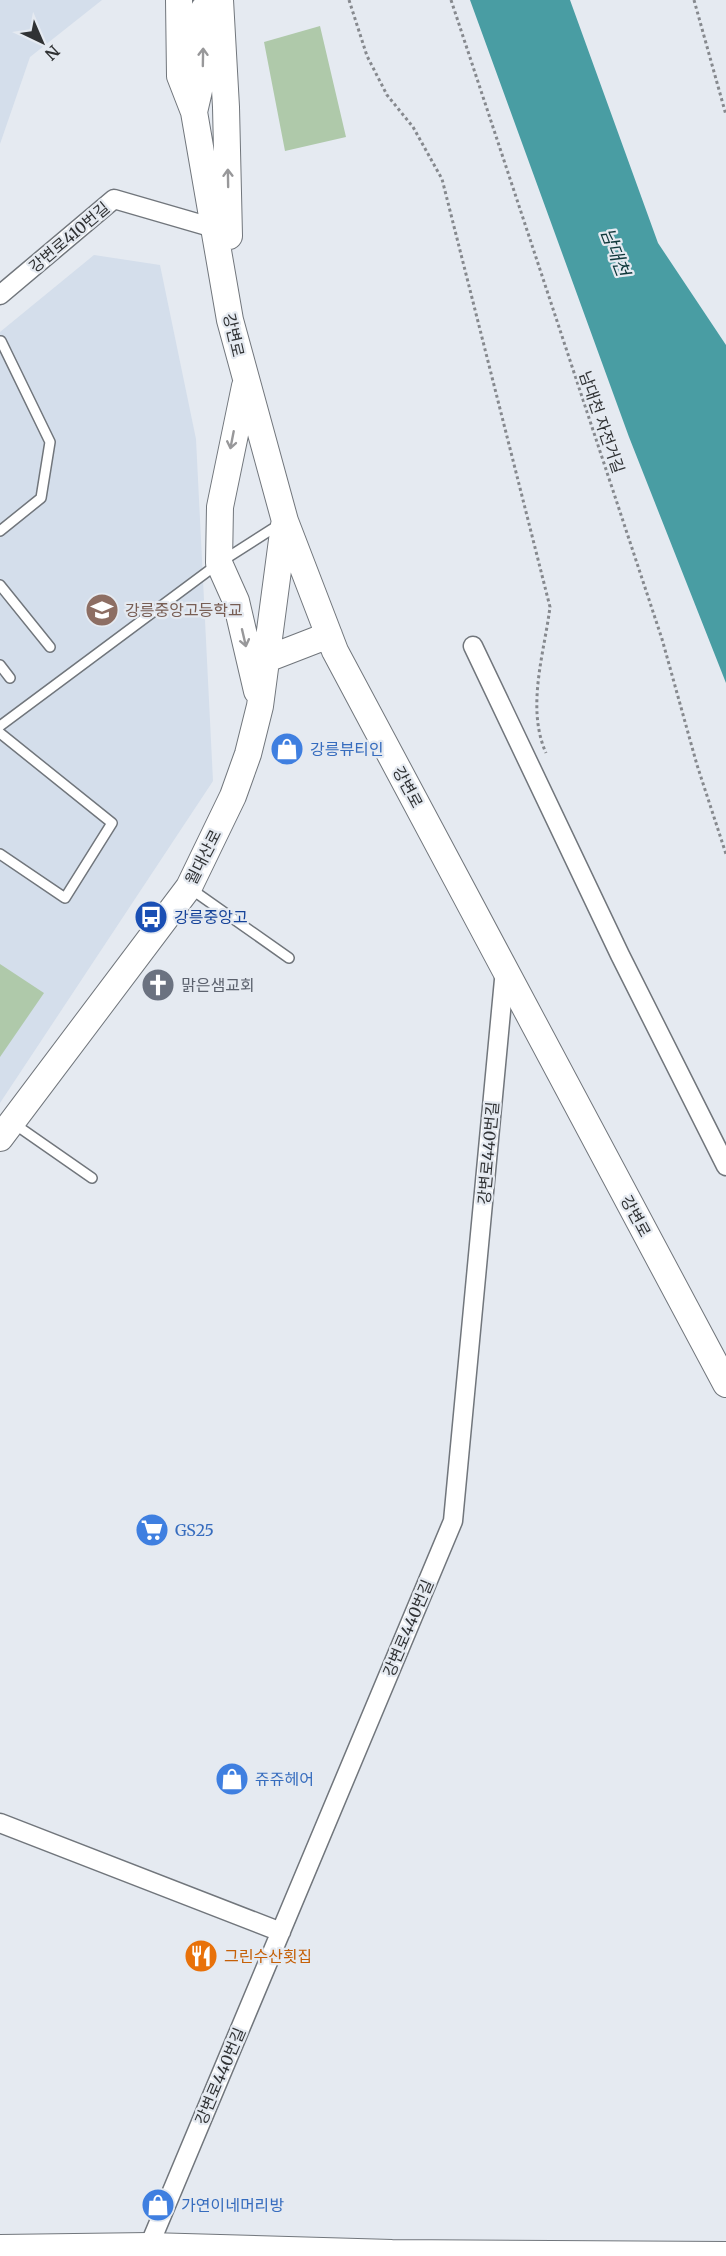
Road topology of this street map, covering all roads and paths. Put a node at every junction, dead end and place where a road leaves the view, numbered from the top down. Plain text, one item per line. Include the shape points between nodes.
1 (169, 0) edge
2 (179, 0) edge
3 (204, 0) edge
4 (220, 0) edge
5 (349, 0) edge
6 (451, 0) edge
7 (694, 0) edge
8 (194, 112) junction
9 (726, 115) edge
10 (214, 228) junction
11 (0, 295) edge
12 (230, 320) junction
13 (1, 341) edge
14 (246, 383) junction
15 (285, 521) junction
16 (0, 531) edge
17 (219, 562) junction
18 (0, 585) edge
19 (329, 635) junction
20 (473, 646) dead end
21 (50, 647) dead end
22 (267, 659) junction
23 (0, 665) edge
24 (10, 678) dead end
25 (260, 706) junction
26 (0, 726) edge
27 (0, 733) edge
28 (547, 754) dead end
29 (0, 854) edge
30 (726, 854) edge
31 (189, 887) junction
32 (289, 958) dead end
33 (505, 969) junction
34 (6, 1130) edge
35 (726, 1166) edge
36 (92, 1178) dead end
37 (726, 1384) edge
38 (0, 1822) edge
39 (280, 1932) junction
40 (149, 2246) junction
41 (0, 2248) edge
42 (392, 2255) edge
43 (726, 2255) edge

1 - 10 street via 176,109 191,197
2 - 8 street, 강변로 via 180,76
8 -> 3 street, 강변로 via 203,73
12 -> 4 street
5 - 28 path via 367,56 382,85 413,127 442,179 550,607 538,678 537,733
6 - 30 path, 남대천 자전거길 via 662,639
7 - 9 path
8 - 10 street, 강변로
10 - 11 street, 강변로410번길 via 114,199
10 - 12 street, 강변로
12 - 14 street, 강변로
13 - 16 lane via 50,442 41,498
14 - 15 street, 강변로
14 -> 17 street via 220,507
15 - 17 lane
15 - 19 street, 강변로
15 - 22 street, 월대산로
17 -> 25 street via 236,601
17 - 26 lane
18 - 21 lane
19 - 22 street
19 - 33 street, 강변로
20 - 35 street via 620,955
22 - 25 street, 월대산로
23 - 24 lane
25 - 31 street, 월대산로 via 233,796
27 - 29 lane via 112,823 65,898
31 - 32 lane
31 - 34 street, 월대산로
33 - 37 street, 강변로
33 - 39 street, 강변로440번길 via 453,1521
34 - 36 lane
38 - 39 street
39 - 40 street, 강변로440번길
40 - 41 street
40 - 42 street
42 - 43 street

